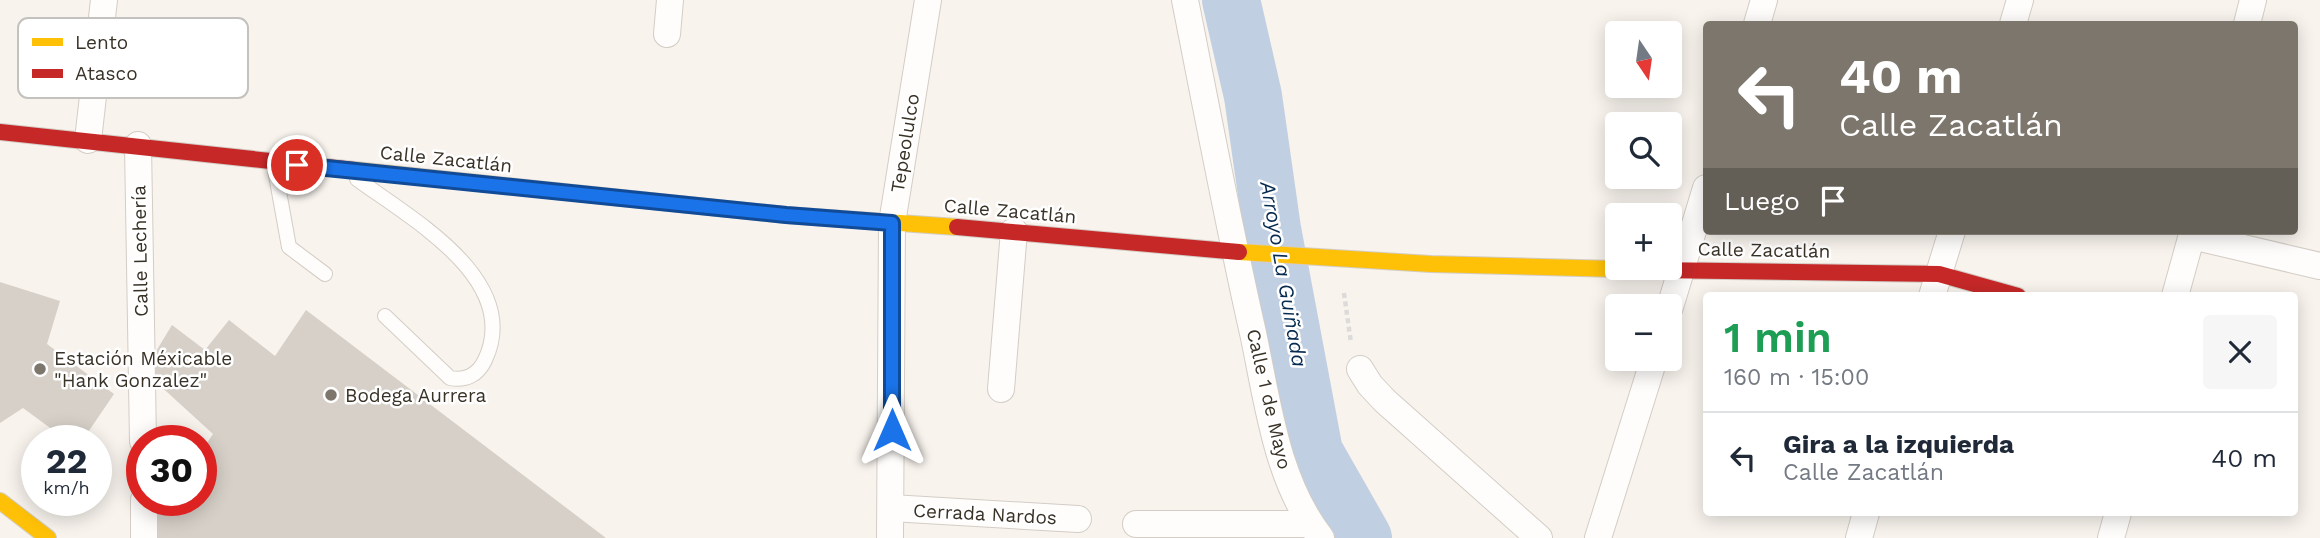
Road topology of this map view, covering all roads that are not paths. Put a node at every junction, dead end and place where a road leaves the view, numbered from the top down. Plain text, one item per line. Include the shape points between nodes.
1 (104, 0) edge
2 (670, 0) edge
3 (928, 0) edge
4 (1185, 0) edge
5 (1764, 0) edge
6 (2020, 0) edge
7 (2253, 0) edge
8 (102, 18) edge
9 (1758, 21) edge
10 (2014, 21) edge
11 (2248, 21) edge
12 (667, 34) dead end
13 (93, 98) edge
14 (0, 132) edge
15 (88, 140) junction
16 (138, 145) junction
17 (274, 162) junction
18 (344, 170) junction
19 (1703, 198) edge
20 (892, 223) junction
21 (1014, 231) junction
22 (1951, 235) edge
23 (2191, 235) edge
24 (2200, 235) edge
25 (1247, 253) junction
26 (2320, 266) edge
27 (1682, 267) edge
28 (1605, 268) edge
29 (1682, 270) edge
30 (325, 274) dead end
31 (1936, 285) edge
32 (1988, 292) edge
33 (2176, 292) edge
34 (385, 316) dead end
35 (1360, 369) road end
36 (1650, 371) edge
37 (1002, 389) dead end
38 (143, 425) edge
39 (0, 501) edge
40 (891, 508) junction
41 (144, 516) edge
42 (1865, 516) edge
43 (2117, 516) edge
44 (1078, 519) dead end
45 (1136, 524) dead end
46 (1315, 531) edge
47 (48, 538) edge
48 (144, 538) edge
49 (890, 538) edge
50 (1539, 538) edge
51 (1598, 538) edge
52 (1859, 538) edge
53 (2111, 538) edge

1 - 8 street
2 - 12 street
3 - 20 street, Tepeolulco
4 - 25 street, Calle 1 de Mayo
5 - 9 street
6 - 10 street
7 - 11 street
13 - 15 street
14 - 15 street, Calle Zacatlán
15 - 16 street, Calle Zacatlán
16 - 17 street, Calle Zacatlán
16 - 38 street, Calle Lechería
17 - 18 street, Calle Zacatlán
17 - 30 lane via 289,247
18 - 20 street, Calle Zacatlán
18 - 34 lane via 442,242 470,272 488,299 493,336 490,349 481,368 470,377 450,378
19 - 27 street
20 - 21 street, Calle Zacatlán
20 - 40 street, Tepeolulco
21 - 25 street, Calle Zacatlán
21 - 37 street
22 - 31 street
23 - 33 street
24 - 26 street
25 - 28 street, Calle Zacatlán
25 - 46 street, Calle 1 de Mayo via 1279,451 1292,492
29 - 31 street, Calle Zacatlán
31 - 32 street, Calle Zacatlán
35 - 50 street via 1385,401
36 - 51 street
39 - 47 street
40 - 44 street, Cerrada Nardos
40 - 49 street, Tepeolulco
41 - 48 street
42 - 52 street
43 - 53 street
45 - 46 street

